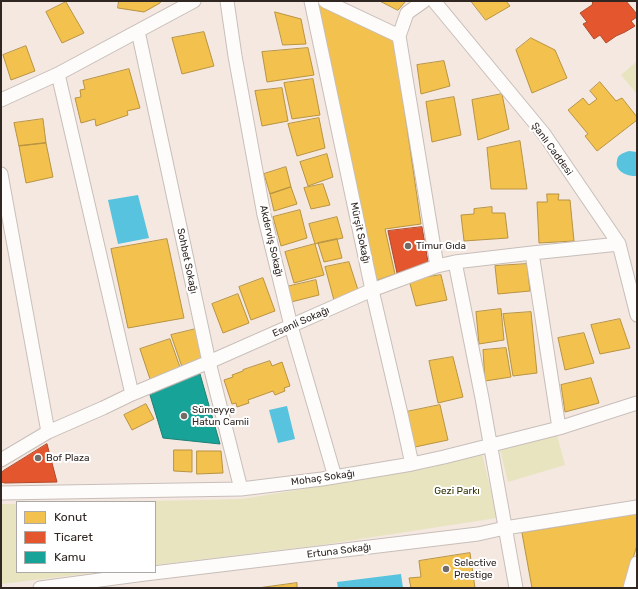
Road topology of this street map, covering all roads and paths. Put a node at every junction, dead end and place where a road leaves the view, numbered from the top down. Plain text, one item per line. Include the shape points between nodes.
1 (194, 1) edge
2 (227, 1) edge
3 (311, 1) edge
4 (325, 1) edge
5 (424, 1) edge
6 (434, 1) edge
7 (138, 31) junction
8 (399, 36) junction
9 (58, 74) junction
10 (1, 100) edge
11 (1, 174) edge
12 (619, 244) junction
13 (532, 253) junction
14 (455, 262) junction
15 (437, 266) junction
16 (372, 290) junction
17 (637, 315) edge
18 (291, 326) junction
19 (208, 362) junction
20 (132, 394) junction
21 (637, 403) edge
22 (559, 428) junction
23 (48, 432) junction
24 (490, 446) junction
25 (1, 460) edge
26 (412, 464) junction
27 (335, 477) junction
28 (241, 489) junction
29 (1, 493) edge
30 (637, 507) edge
31 (505, 528) junction
32 (637, 563) edge
33 (153, 573) edge
34 (156, 573) edge
35 (40, 588) edge
36 (516, 588) edge
37 (630, 588) edge

1 - 7 street
2 - 18 street, Akderviş Sokağı via 264,214
3 - 16 street, Mürşit Sokağı
4 - 8 street
5 - 8 street via 407,13
6 - 12 street, Şanlı Caddesi via 544,134
7 - 9 street
7 - 19 street, Sohbet Sokağı
8 - 15 street
9 - 10 street
9 - 20 street
11 - 23 street
12 - 13 street, Esenli Sokağı
12 - 17 street, Şanlı Caddesi
13 - 14 street, Esenli Sokağı
13 - 22 street
14 - 15 street, Esenli Sokağı
14 - 24 street
15 - 16 street, Esenli Sokağı
16 - 18 street, Esenli Sokağı
16 - 26 street, Mürşit Sokağı
18 - 19 street, Esenli Sokağı
18 - 27 street, Akderviş Sokağı
19 - 20 street, Esenli Sokağı
19 - 28 street, Sohbet Sokağı
20 - 23 street, Esenli Sokağı
21 - 22 street, Mohaç Sokağı
22 - 24 street, Mohaç Sokağı
23 - 25 street, Esenli Sokağı
24 - 26 street, Mohaç Sokağı
24 - 31 street
26 - 27 street, Mohaç Sokağı
27 - 28 street, Mohaç Sokağı
28 - 29 street, Mohaç Sokağı
30 - 31 street, Ertuna Sokağı
31 - 34 street, Ertuna Sokağı via 478,534
31 - 36 street
32 - 37 street
33 - 35 street, Ertuna Sokağı

